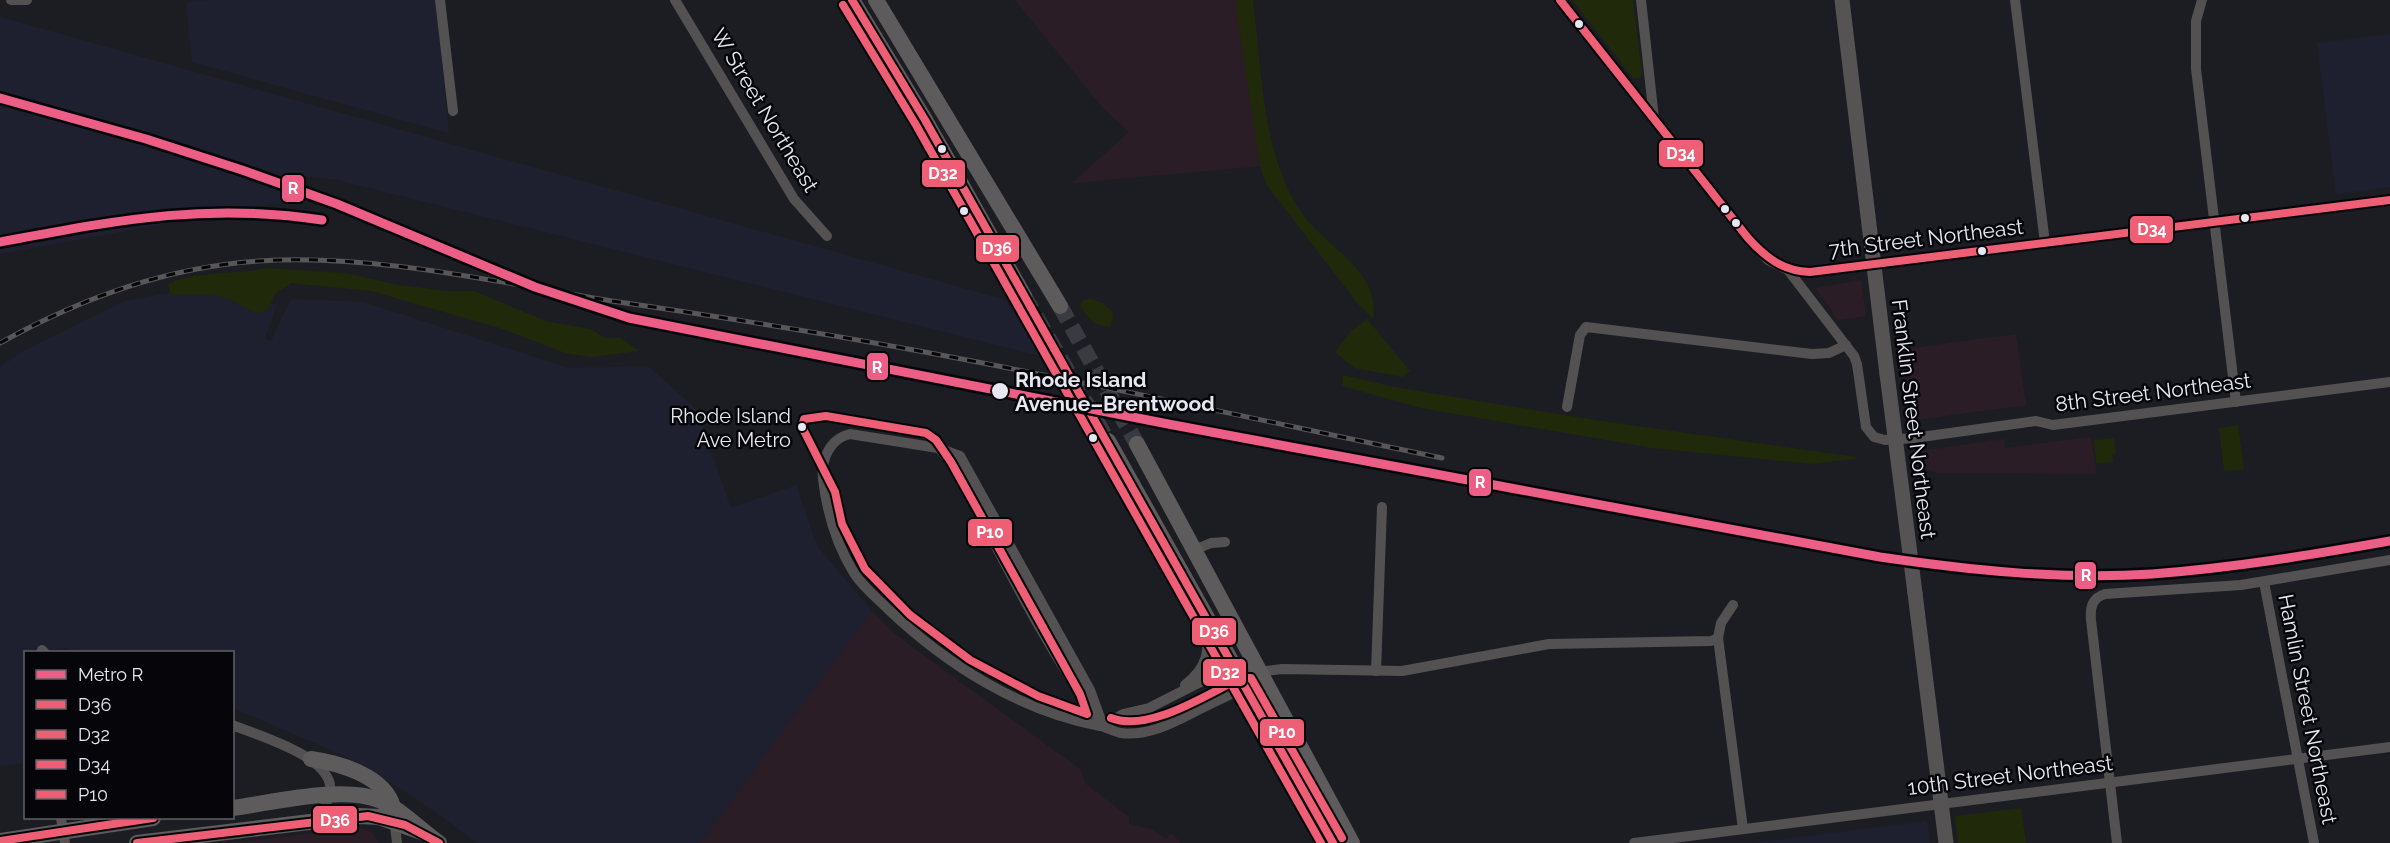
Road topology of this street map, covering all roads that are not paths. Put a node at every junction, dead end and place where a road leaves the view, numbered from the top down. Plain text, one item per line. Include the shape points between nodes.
1 (11, 0) edge
2 (27, 0) edge
3 (440, 0) edge
4 (675, 0) edge
5 (852, 0) edge
6 (876, 0) edge
7 (1560, 0) edge
8 (1641, 0) edge
9 (1842, 0) edge
10 (2015, 0) edge
11 (2202, 0) edge
12 (453, 111) dead end
13 (1654, 118) junction
14 (2390, 200) edge
15 (2215, 222) junction
16 (827, 236) dead end
17 (2045, 243) junction
18 (1873, 264) junction
19 (1788, 270) junction
20 (1024, 296) tunnel mouth
21 (1060, 306) tunnel mouth
22 (1846, 345) junction
23 (2390, 382) edge
24 (2236, 402) junction
25 (1567, 407) dead end
26 (1108, 441) tunnel mouth
27 (1137, 444) tunnel mouth
28 (1382, 507) dead end
29 (1225, 542) dead end
30 (1194, 550) junction
31 (2390, 560) edge
32 (2264, 582) junction
33 (1201, 605) junction
34 (1733, 605) dead end
35 (1718, 638) junction
36 (1234, 665) junction
37 (1376, 670) junction
38 (1258, 672) junction
39 (1246, 687) junction
40 (1172, 696) junction
41 (234, 725) edge
42 (1102, 726) junction
43 (2390, 747) edge
44 (2298, 758) junction
45 (311, 759) junction
46 (2110, 782) junction
47 (330, 796) junction
48 (1941, 804) junction
49 (234, 808) edge
50 (394, 815) junction
51 (146, 819) edge
52 (316, 821) junction
53 (1743, 829) junction
54 (63, 830) edge
55 (1703, 839) edge
56 (0, 841) edge
57 (137, 843) edge
58 (397, 843) edge
59 (439, 843) edge
60 (1333, 843) edge
61 (1352, 843) edge
62 (1634, 843) edge
63 (1946, 843) edge
64 (2117, 843) edge
65 (2314, 843) edge

1 - 2 street
3 - 12 street
4 - 16 street, W Street Northeast via 794,199
5 - 20 main road
6 - 21 main road
7 - 13 street
8 - 13 street
9 - 18 street, Franklin Street Northeast
10 - 17 street
11 - 15 street via 2196,21 2196,69
13 - 19 street via 1764,257
14 - 15 street, 7th Street Northeast
15 - 17 street, 7th Street Northeast
15 - 24 street
17 - 18 street, 7th Street Northeast
18 - 19 street, 7th Street Northeast via 1806,272
18 - 48 street, Franklin Street Northeast, bridge
19 - 22 street
22 - 24 street, 8th Street Northeast via 1857,364 1866,427 1874,437 1885,440 2036,421 2053,425
22 - 25 street via 1829,353 1803,353 1586,327 1580,335
23 - 24 street, 8th Street Northeast
26 - 33 main road
27 - 30 main road
28 - 37 street
29 - 30 street
30 - 38 main road
31 - 32 street
32 - 44 street, Hamlin Street Northeast
32 - 46 street via 2105,594 2095,599 2090,610
33 - 36 main road
33 - 40 street via 1208,656 1194,678
34 - 35 street via 1721,623
35 - 37 street via 1549,644 1418,669
35 - 53 street
36 - 38 street
36 - 39 main road
36 - 40 street
37 - 38 street
38 - 39 street
38 - 61 main road
39 - 42 street via 1161,728 1121,733
39 - 60 main road
40 - 42 street
41 - 45 street
42 - 42 street via 1063,665 953,465 938,448 850,434 841,436 827,451 822,468 832,528 856,576 903,623 964,669 1034,706 1077,723
43 - 44 street, 10th Street Northeast
44 - 46 street, 10th Street Northeast
44 - 65 street, Hamlin Street Northeast
45 - 47 street via 329,779
45 - 50 main road via 333,762 375,784 386,793
46 - 48 street, 10th Street Northeast
46 - 64 street
47 - 49 main road
47 - 50 main road via 368,797
47 - 52 street
48 - 53 street, 10th Street Northeast
48 - 63 street, Franklin Street Northeast
50 - 52 main road
50 - 58 street
50 - 59 main road
51 - 54 main road
52 - 57 main road
53 - 55 street, 10th Street Northeast
54 - 56 main road
55 - 62 street, 10th Street Northeast

